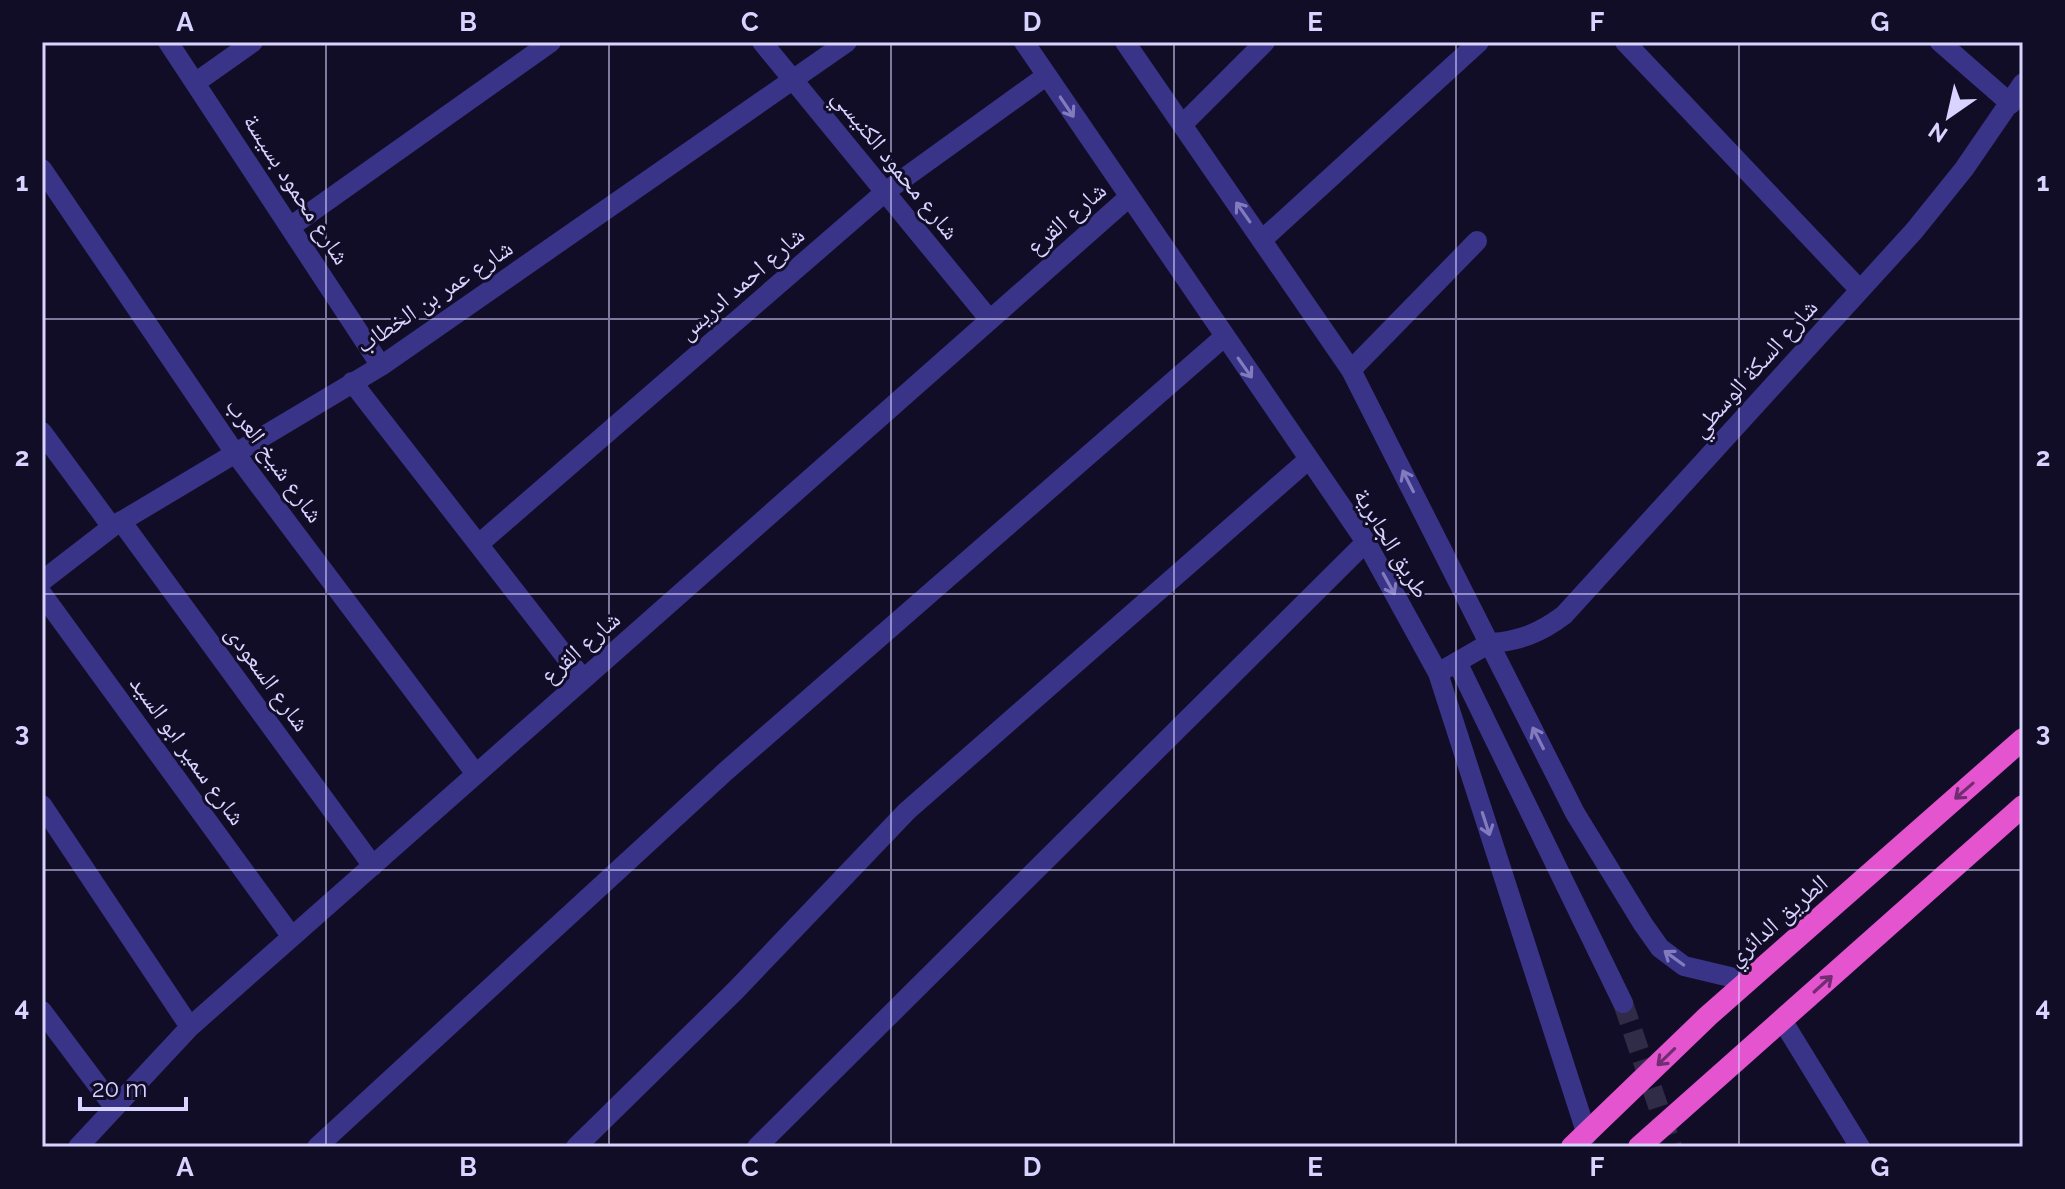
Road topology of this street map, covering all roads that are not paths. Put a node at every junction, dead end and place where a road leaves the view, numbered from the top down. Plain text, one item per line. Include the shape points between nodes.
1 (168, 42) edge
2 (253, 42) edge
3 (551, 42) edge
4 (762, 42) edge
5 (847, 42) edge
6 (1024, 42) edge
7 (1125, 42) edge
8 (1265, 42) edge
9 (1479, 42) edge
10 (1625, 42) edge
11 (1940, 42) edge
12 (1046, 76) junction
13 (794, 81) junction
14 (195, 83) junction
15 (2023, 83) edge
16 (2011, 104) junction
17 (1182, 125) junction
18 (42, 169) edge
19 (885, 192) junction
20 (1128, 198) junction
21 (290, 227) junction
22 (1262, 240) junction
23 (1477, 241) dead end
24 (1860, 290) junction
25 (990, 320) junction
26 (1224, 337) junction
27 (381, 366) junction
28 (1351, 370) junction
29 (352, 382) junction
30 (42, 432) edge
31 (235, 453) junction
32 (1309, 459) junction
33 (117, 524) junction
34 (1366, 542) junction
35 (480, 543) junction
36 (42, 581) edge
37 (42, 594) edge
38 (1490, 643) junction
39 (1457, 662) junction
40 (1438, 673) junction
41 (583, 679) junction
42 (2023, 739) edge
43 (476, 774) junction
44 (42, 805) edge
45 (2023, 806) edge
46 (373, 866) junction
47 (292, 937) junction
48 (1747, 981) junction
49 (1623, 1003) tunnel mouth
50 (42, 1011) edge
51 (1782, 1020) junction
52 (190, 1027) junction
53 (114, 1107) junction
54 (1580, 1141) edge
55 (78, 1147) edge
56 (317, 1147) edge
57 (576, 1147) edge
58 (757, 1147) edge
59 (1639, 1147) edge
60 (1860, 1147) edge

1 - 14 street, شارع محمود بسيسة
2 - 14 street
3 - 21 street
4 - 13 street, شارع محمود الكنيسي
5 - 13 street, شارع عمر بن الخطاب
6 - 12 street, طريق الجابرية
7 - 17 street, طريق الجابرية
8 - 17 street
9 - 22 street
10 - 24 street
11 - 16 street
12 - 19 street, شارع احمد ادريس
12 -> 20 street, طريق الجابرية
13 - 19 street, شارع محمود الكنيسي
13 - 27 street, شارع عمر بن الخطاب
14 - 21 street, شارع محمود بسيسة
15 - 16 street, شارع السكة الوسطي
16 - 24 street, شارع السكة الوسطي via 1914,231
22 -> 17 street, طريق الجابرية
18 - 31 street, شارع شيخ العرب
19 - 25 street, شارع محمود الكنيسي
19 - 35 street, شارع احمد ادريس
20 - 25 street, شارع القرع
20 - 26 street, طريق الجابرية
21 - 27 street, شارع محمود بسيسة
22 - 28 street, طريق الجابرية
23 - 28 street
24 - 38 street, شارع السكة الوسطي via 1564,615 1517,641
25 - 41 street, شارع القرع
26 -> 32 street, طريق الجابرية
26 - 56 street via 726,771
27 - 29 street, شارع عمر بن الخطاب
38 -> 28 street, طريق الجابرية
29 - 31 street, شارع عمر بن الخطاب
29 - 35 street
30 - 33 street, شارع السعودى
31 - 33 street, شارع عمر بن الخطاب
31 - 43 street, شارع شيخ العرب
32 - 34 street, طريق الجابرية
32 - 57 street via 907,811
33 - 36 street, شارع عمر بن الخطاب
33 - 46 street, شارع السعودى
34 -> 40 street, طريق الجابرية
34 - 58 street
35 - 41 street
37 - 47 street, شارع سمير ابو السيد
38 - 39 street
48 -> 38 street, طريق الجابرية via 1684,966 1660,948 1575,813
39 - 40 street
39 - 49 street
40 -> 54 street, طريق الجابرية
41 - 43 street, شارع القرع
42 -> 48 highway, الطريق الدائري
43 - 46 street, شارع القرع
44 - 52 street
51 -> 45 highway
46 - 47 street, شارع القرع
47 - 52 street, شارع القرع
48 -> 54 highway, الطريق الدائري
50 - 53 street
51 - 59 highway
51 - 60 street
52 - 53 street, شارع القرع
53 - 55 street, شارع القرع

